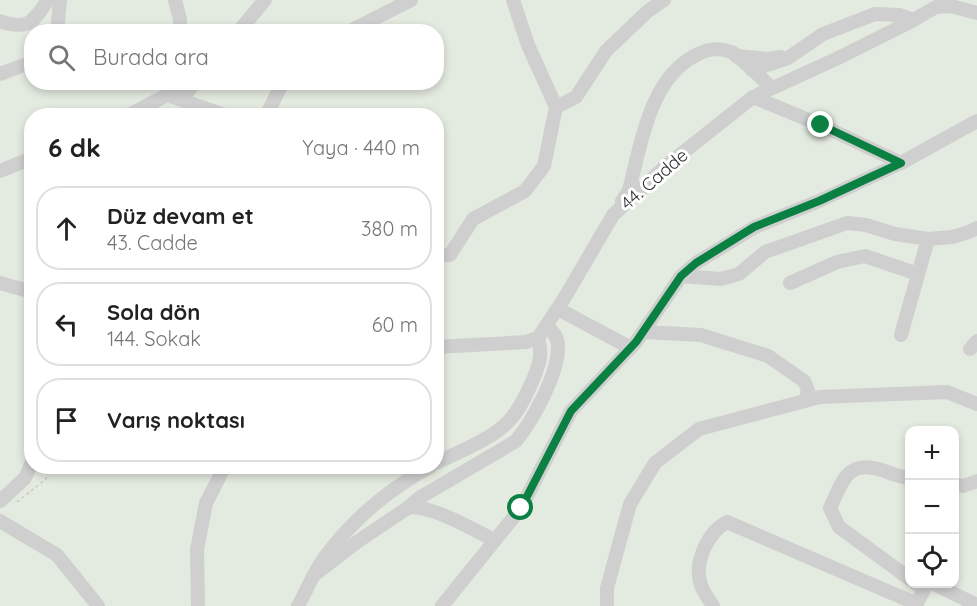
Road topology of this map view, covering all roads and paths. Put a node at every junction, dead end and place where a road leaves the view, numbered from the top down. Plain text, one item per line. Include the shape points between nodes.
1 (48, 0) edge
2 (60, 0) edge
3 (175, 0) edge
4 (265, 0) edge
5 (411, 0) edge
6 (513, 0) edge
7 (664, 0) edge
8 (977, 13) edge
9 (914, 20) junction
10 (0, 21) edge
11 (28, 24) edge
12 (58, 24) edge
13 (180, 24) edge
14 (245, 24) edge
15 (364, 24) edge
16 (24, 25) edge
17 (792, 55) junction
18 (736, 56) junction
19 (24, 65) edge
20 (752, 70) junction
21 (0, 74) edge
22 (772, 88) junction
23 (170, 90) edge
24 (188, 90) edge
25 (279, 90) edge
26 (167, 95) junction
27 (753, 97) junction
28 (556, 107) junction
29 (142, 108) edge
30 (205, 108) edge
31 (270, 108) edge
32 (977, 121) edge
33 (24, 161) edge
34 (901, 163) junction
35 (0, 171) edge
36 (613, 215) junction
37 (977, 228) edge
38 (928, 239) junction
39 (444, 255) edge
40 (918, 274) junction
41 (681, 276) junction
42 (0, 283) edge
43 (790, 283) dead end
44 (24, 290) edge
45 (558, 309) junction
46 (542, 332) junction
47 (644, 332) junction
48 (901, 335) dead end
49 (444, 347) edge
50 (631, 348) junction
51 (805, 401) junction
52 (977, 404) edge
53 (444, 459) edge
54 (27, 474) edge
55 (221, 474) edge
56 (416, 474) edge
57 (905, 478) edge
58 (977, 481) edge
59 (959, 485) edge
60 (0, 501) edge
61 (409, 507) junction
62 (1, 522) edge
63 (495, 540) junction
64 (314, 574) junction
65 (905, 575) edge
66 (921, 588) edge
67 (942, 588) edge
68 (196, 604) edge
69 (920, 604) edge
70 (977, 605) edge
71 (98, 606) edge
72 (298, 606) edge
73 (442, 606) edge
74 (608, 606) edge
75 (713, 606) edge

1 - 11 lane
2 - 12 lane
3 - 13 lane
4 - 14 lane
5 - 15 lane
6 - 28 lane
7 - 28 lane via 606,51 576,97
8 - 9 lane, 44. Cadde via 951,6 936,7
9 - 17 lane via 876,14 823,34
9 - 22 lane, 44. Cadde
10 - 16 lane via 16,27
17 - 18 lane via 768,59
17 - 20 lane
18 - 20 lane
18 - 36 lane via 711,48 684,61 663,87 650,112 629,190
19 - 21 lane
20 - 22 lane
22 - 27 lane, 44. Cadde
23 - 26 lane
24 - 26 lane
25 - 31 lane
26 - 29 lane
26 - 30 lane
27 - 34 lane
27 - 36 lane, 44. Cadde via 666,166
28 - 39 lane via 544,166 525,191 473,219 450,255
32 - 34 lane
33 - 35 lane
34 - 41 lane via 754,227
36 - 45 lane, 44. Cadde
37 - 38 lane via 952,237
38 - 40 lane
38 - 41 lane via 847,223 765,252 739,274 721,279
40 - 43 lane via 865,256 837,262
40 - 48 lane
41 - 47 lane
42 - 44 lane
45 - 46 lane, 44. Cadde
45 - 50 lane
46 - 49 lane via 526,342
46 - 53 lane via 538,368 509,421
46 - 61 lane via 555,334 556,362 527,427 516,441
47 - 50 lane
47 - 51 lane via 701,335 768,356 804,381 808,390
50 - 63 lane via 571,411 521,508
51 - 52 lane via 820,397 947,392
51 - 74 lane via 699,429 655,463 630,504 607,588
54 - 60 lane
55 - 68 lane via 206,503 197,550
56 - 64 lane via 363,513
57 - 65 lane via 862,466 845,474 830,508 838,527
58 - 59 lane
61 - 63 lane via 417,506 446,517
61 - 64 lane
62 - 71 lane via 57,555
63 - 73 lane
64 - 72 lane
66 - 69 lane
67 - 70 lane
69 - 75 lane via 727,522 716,528 700,560 700,583

